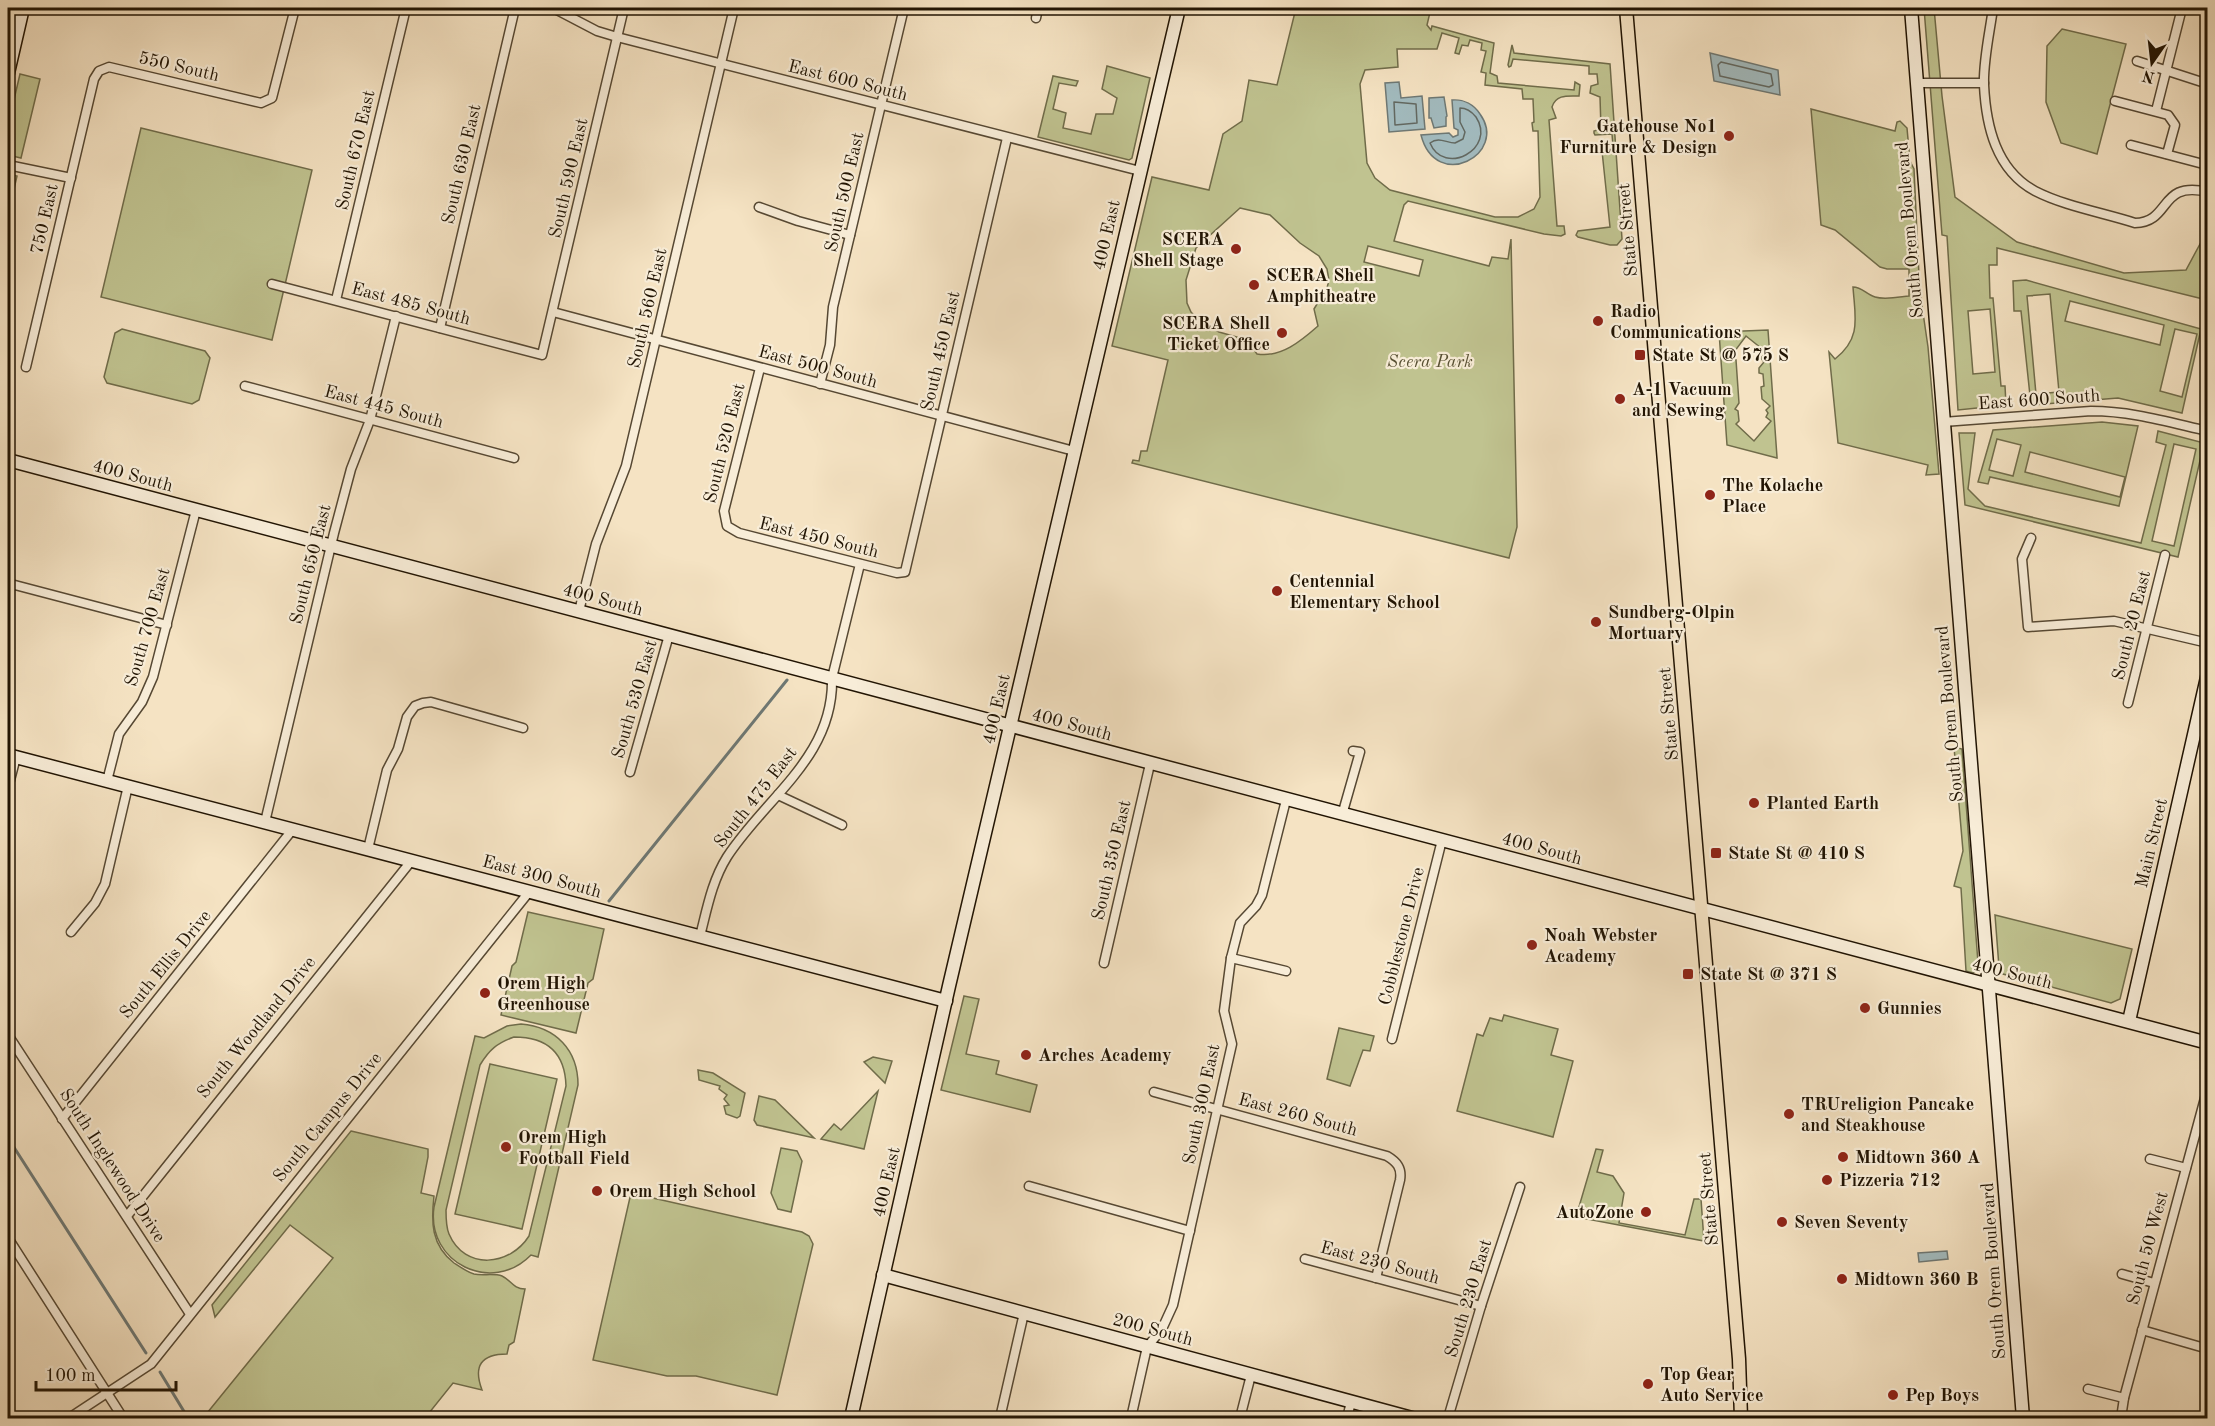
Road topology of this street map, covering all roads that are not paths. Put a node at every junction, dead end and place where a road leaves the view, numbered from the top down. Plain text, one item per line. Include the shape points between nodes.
1 (23, 8) edge
2 (295, 8) edge
3 (406, 8) edge
4 (516, 8) edge
5 (553, 8) edge
6 (624, 8) edge
7 (734, 8) edge
8 (904, 8) edge
9 (1038, 8) edge
10 (1179, 8) edge
11 (1626, 8) edge
12 (1911, 8) edge
13 (1993, 8) edge
14 (2182, 8) edge
15 (1036, 18) dead end
16 (617, 38) junction
17 (2137, 61) dead end
18 (721, 64) junction
19 (2167, 69) junction
20 (8, 74) edge
21 (94, 79) joint
22 (1916, 83) junction
23 (1984, 83) junction
24 (2208, 84) edge
25 (2115, 101) dead end
26 (881, 105) junction
27 (2156, 111) junction
28 (1007, 138) junction
29 (2132, 145) dead end
30 (2167, 154) junction
31 (8, 165) edge
32 (2207, 165) edge
33 (1140, 171) junction
34 (71, 178) junction
35 (2208, 192) edge
36 (759, 207) dead end
37 (850, 235) junction
38 (272, 284) dead end
39 (336, 300) junction
40 (553, 312) junction
41 (396, 316) junction
42 (440, 327) junction
43 (656, 340) junction
44 (542, 356) joint
45 (26, 367) dead end
46 (759, 368) junction
47 (820, 384) junction
48 (245, 386) dead end
49 (942, 415) junction
50 (370, 420) junction
51 (1943, 422) junction
52 (2208, 431) edge
53 (1074, 451) junction
54 (514, 458) dead end
55 (8, 460) edge
56 (196, 510) junction
57 (727, 526) joint
58 (2031, 538) dead end
59 (330, 546) junction
60 (2165, 555) dead end
61 (860, 564) junction
62 (905, 572) joint
63 (11, 584) dead end
64 (579, 611) junction
65 (167, 625) junction
66 (2147, 628) junction
67 (669, 635) junction
68 (2208, 643) edge
69 (2208, 673) edge
70 (831, 678) junction
71 (2128, 703) dead end
72 (1010, 726) junction
73 (523, 728) dead end
74 (1353, 750) dead end
75 (12, 756) edge
76 (1150, 764) junction
77 (630, 772) dead end
78 (107, 781) junction
79 (128, 786) junction
80 (8, 788) edge
81 (778, 795) junction
82 (1286, 800) junction
83 (1342, 815) junction
84 (265, 822) junction
85 (842, 825) dead end
86 (293, 829) junction
87 (1442, 840) junction
88 (368, 849) junction
89 (412, 860) junction
90 (529, 891) junction
91 (1703, 909) junction
92 (71, 932) dead end
93 (700, 936) junction
94 (1231, 958) junction
95 (1104, 963) dead end
96 (1286, 971) dead end
97 (1989, 986) junction
98 (946, 1001) junction
99 (2129, 1021) junction
100 (8, 1035) edge
101 (1392, 1039) dead end
102 (2208, 1043) edge
103 (2208, 1088) edge
104 (1154, 1092) dead end
105 (1217, 1110) junction
106 (62, 1119) junction
107 (2150, 1159) dead end
108 (2186, 1168) junction
109 (1029, 1186) dead end
110 (1520, 1187) dead end
111 (127, 1216) junction
112 (1190, 1231) junction
113 (8, 1238) edge
114 (1305, 1259) dead end
115 (2122, 1274) dead end
116 (884, 1275) junction
117 (1376, 1278) junction
118 (2154, 1283) junction
119 (1481, 1306) junction
120 (1024, 1313) junction
121 (190, 1314) junction
122 (2142, 1330) junction
123 (1147, 1347) junction
124 (2208, 1349) edge
125 (1251, 1375) junction
126 (2088, 1389) dead end
127 (107, 1394) junction
128 (2124, 1398) junction
129 (1351, 1402) junction
130 (69, 1419) edge
131 (123, 1419) edge
132 (851, 1419) edge
133 (1000, 1419) edge
134 (1131, 1419) edge
135 (1240, 1419) edge
136 (1347, 1419) edge
137 (1412, 1419) edge
138 (1448, 1419) edge
139 (1741, 1419) edge
140 (2023, 1419) edge
141 (2121, 1419) edge

1 - 20 street
2 - 21 street, 550 South via 272,98 261,103 110,67 99,71
3 - 39 street, South 670 East
4 - 42 street, South 630 East
5 - 16 street, East 600 South via 597,32
6 - 16 street, South 590 East
7 - 18 street, South 560 East
8 - 26 street, South 500 East
9 - 15 street
10 - 33 street, 400 East
11 - 91 main road, State Street
12 - 22 street, South Orem Boulevard
13 - 23 street
14 - 19 street
16 - 18 street, East 600 South
16 - 40 street, South 590 East
17 - 19 street
18 - 26 street, East 600 South
18 - 43 street, South 560 East
19 - 24 street
19 - 27 street
21 - 34 street, 750 East
22 - 23 street
22 - 51 street, South Orem Boulevard
23 - 35 street via 1995,146 2014,175 2034,190 2135,223 2155,217 2182,190
25 - 27 street
26 - 28 street, East 600 South
26 - 37 street, South 500 East
27 - 30 street via 2169,115 2175,125
28 - 33 street, East 600 South
28 - 49 street, South 450 East
29 - 30 street
30 - 32 street
31 - 34 street
33 - 53 street, 400 East
34 - 45 street, 750 East
36 - 37 street
37 - 47 street, South 500 East
38 - 39 street, East 485 South
39 - 41 street, East 485 South
40 - 43 street, East 500 South
40 - 44 street, South 590 East
41 - 42 street, East 485 South
41 - 50 street, South 650 East
42 - 44 street, East 485 South
43 - 46 street, East 500 South
43 - 64 street, South 560 East via 626,466 596,544
46 - 47 street, East 500 South
46 - 57 street, South 520 East via 724,511
47 - 49 street, East 500 South
48 - 50 street, East 445 South
49 - 53 street, East 500 South
49 - 62 street, South 450 East
50 - 54 street, East 445 South
50 - 59 street, South 650 East via 351,468
51 - 52 street, East 600 South via 2107,411
51 - 97 street, South Orem Boulevard
53 - 72 street, 400 East
55 - 56 street, 400 South
56 - 59 street, 400 South
56 - 65 street, South 700 East
57 - 61 street, East 450 South via 739,533
58 - 66 street via 2022,559 2028,627 2114,621
59 - 64 street, 400 South
59 - 84 street, South 650 East
60 - 66 street, South 20 East
61 - 62 street, East 450 South
61 - 70 street, South 475 East
63 - 65 street
64 - 67 street, 400 South
65 - 78 street, South 700 East via 148,690 118,734
66 - 68 street
66 - 71 street, South 20 East
67 - 70 street, 400 South
67 - 77 street, South 530 East
69 - 99 street, Main Street
70 - 72 street, 400 South
70 - 81 street, South 475 East via 832,694 819,740
72 - 76 street, 400 South
72 - 98 street, 400 East
73 - 88 street via 431,702 415,706 387,770
74 - 83 street via 1360,752
75 - 78 street
75 - 80 street
76 - 82 street, 400 South
76 - 95 street, South 350 East
78 - 79 street, East 300 South
79 - 84 street, East 300 South
79 - 92 street via 105,884
81 - 85 street
81 - 93 street, South 475 East via 726,859 712,890
82 - 83 street, 400 South
82 - 94 street, South 300 East via 1262,896 1240,922
83 - 87 street, 400 South
84 - 86 street, East 300 South
86 - 88 street, East 300 South
86 - 106 street, South Ellis Drive
87 - 91 street, 400 South
87 - 101 street, Cobblestone Drive
88 - 89 street, East 300 South
89 - 90 street, East 300 South
89 - 111 street, South Woodland Drive
90 - 93 street, East 300 South
90 - 121 street, South Campus Drive
91 - 97 street, 400 South
91 - 139 main road, State Street
93 - 98 street, East 300 South
94 - 96 street
94 - 105 street, South 300 East via 1224,1011 1232,1044
97 - 99 street, 400 South
97 - 140 street, South Orem Boulevard
98 - 116 street, 400 East
99 - 102 street, 400 South
100 - 106 street, South Inglewood Drive
103 - 108 street, South 50 West
104 - 105 street, East 260 South
105 - 112 street, South 300 East
105 - 117 street, East 260 South via 1387,1156 1397,1164 1400,1180
106 - 111 street, South Inglewood Drive
107 - 108 street
108 - 118 street, South 50 West
109 - 112 street
110 - 119 street, South 230 East
111 - 121 street, South Inglewood Drive
112 - 123 street, South 300 East via 1168,1318
113 - 127 street
114 - 117 street, East 230 South
115 - 118 street
116 - 120 street, 200 South
116 - 132 street, 400 East
117 - 119 street, East 230 South
118 - 122 street, South 50 West
119 - 138 street, South 230 East
120 - 123 street, 200 South
120 - 133 street
121 - 127 street, South Campus Drive via 151,1364
122 - 124 street
122 - 128 street, South 50 West
123 - 125 street, 200 South
123 - 134 street
125 - 129 street, 200 South
125 - 135 street
126 - 128 street
127 - 130 street, South Campus Drive
127 - 131 street
128 - 141 street, South 50 West
129 - 136 street
129 - 137 street, 200 South

